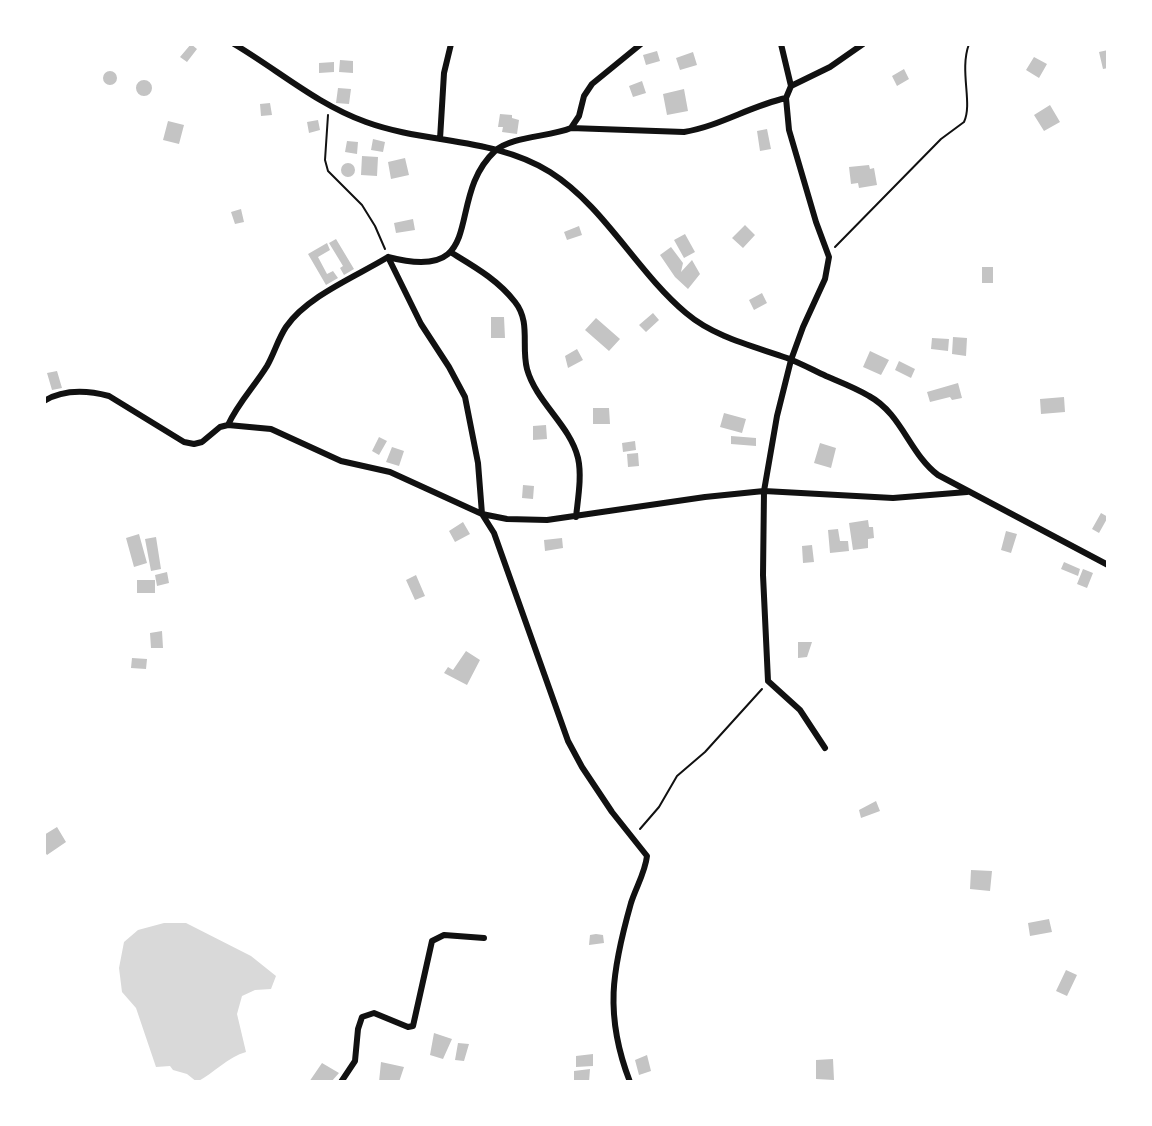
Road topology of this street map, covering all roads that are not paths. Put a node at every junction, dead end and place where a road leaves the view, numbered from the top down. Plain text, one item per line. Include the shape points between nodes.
1 (234, 44) edge
2 (451, 44) edge
3 (641, 44) edge
4 (781, 44) edge
5 (863, 44) edge
6 (791, 86) junction
7 (786, 98) junction
8 (572, 128) junction
9 (440, 139) junction
10 (496, 150) junction
11 (452, 253) junction
12 (388, 257) junction
13 (791, 360) junction
14 (44, 401) edge
15 (228, 425) junction
16 (764, 491) junction
17 (968, 491) junction
18 (482, 514) junction
19 (576, 517) junction
20 (507, 519) junction
21 (494, 533) junction
22 (1108, 565) edge
23 (825, 748) dead end
24 (484, 938) dead end
25 (341, 1082) edge
26 (630, 1082) edge

1 - 9 street via 328,105 386,128
2 - 9 street via 444,74
3 - 8 street via 592,84
4 - 6 street
5 - 6 street
6 - 7 street
7 - 8 street via 684,132
7 - 13 street via 789,130 829,257 825,279
8 - 10 street
9 - 10 street
10 - 11 street via 476,178
10 - 13 street via 550,172 574,191 688,316 723,335
11 - 12 street via 439,262
11 - 19 street via 498,283 523,314 527,369 578,457
12 - 15 street via 295,316
12 - 18 street via 465,397
13 - 16 street
13 - 17 street via 882,404 928,467
14 - 15 street via 66,392 109,396 176,438 194,444
15 - 18 street via 284,433 341,461 400,476
16 - 17 street via 893,498
16 - 19 street
16 - 23 street via 768,681 800,709
17 - 22 street
18 - 20 street
18 - 21 street
19 - 20 street
20 - 21 street
21 - 26 street via 568,741 647,856 632,901 612,995 614,1031
24 - 25 street via 444,935 432,941 413,1026 374,1013 362,1017 355,1061

